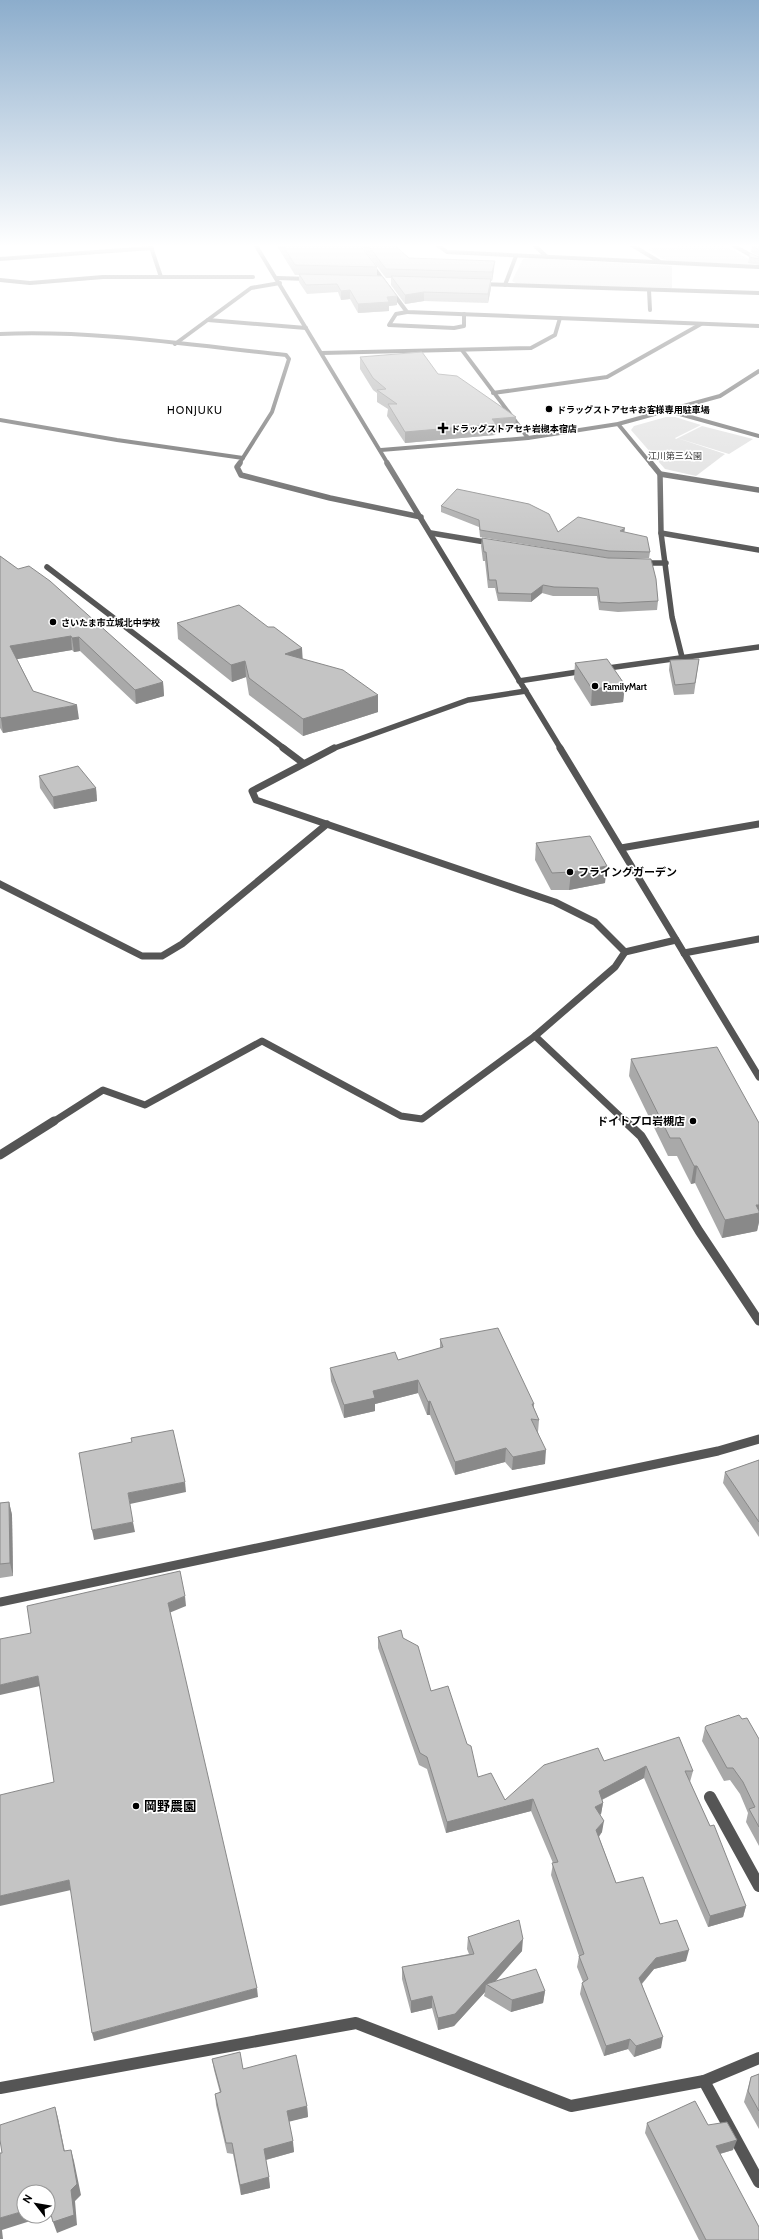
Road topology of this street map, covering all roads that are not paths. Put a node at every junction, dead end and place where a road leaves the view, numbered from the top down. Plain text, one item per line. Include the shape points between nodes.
1 (226, 349) edge
2 (319, 349) edge
3 (513, 349) edge
4 (657, 349) edge
5 (462, 350) junction
6 (322, 353) junction
7 (759, 371) edge
8 (493, 393) junction
9 (669, 412) junction
10 (0, 420) edge
11 (618, 424) junction
12 (759, 436) edge
13 (528, 438) junction
14 (381, 450) junction
15 (243, 458) junction
16 (660, 474) junction
17 (759, 490) edge
18 (421, 517) junction
19 (431, 533) junction
20 (661, 533) junction
21 (494, 543) edge
22 (759, 550) edge
23 (637, 563) edge
24 (666, 563) junction
25 (47, 567) dead end
26 (759, 647) edge
27 (682, 657) junction
28 (519, 681) junction
29 (526, 691) junction
30 (303, 763) junction
31 (327, 824) junction
32 (759, 824) edge
33 (621, 848) junction
34 (0, 884) edge
35 (759, 939) edge
36 (676, 940) junction
37 (625, 952) junction
38 (684, 953) junction
39 (535, 1036) junction
40 (759, 1077) edge
41 (0, 1155) edge
42 (759, 1321) edge
43 (759, 1439) edge
44 (0, 1602) edge
45 (710, 1797) dead end
46 (759, 1886) edge
47 (759, 2058) edge
48 (704, 2081) junction
49 (0, 2088) edge
50 (759, 2182) edge

1 - 15 street via 276,353 286,355 290,360 272,412
2 - 6 street
3 - 5 street
4 - 8 street via 607,377
5 - 6 street
5 - 8 street
6 - 14 street
7 - 9 street via 720,396
8 - 13 street
9 - 11 street
9 - 12 street
10 - 15 street
11 - 13 street
11 - 16 street
13 - 14 street
14 - 18 street
15 - 18 street via 237,467 241,475 330,498
16 - 17 street
16 - 20 street
18 - 19 street
19 - 21 street
19 - 28 street
20 - 22 street
20 - 24 street
23 - 24 street
24 - 27 street via 672,617
25 - 30 street
26 - 27 street
27 - 28 street
28 - 29 street
29 - 30 street via 468,700 346,743
29 - 33 street
30 - 31 street via 252,791 256,800
31 - 34 street via 182,944 162,956 142,956
31 - 37 street via 555,902 595,922
32 - 33 street
33 - 36 street
35 - 38 street
36 - 37 street
36 - 38 street
37 - 39 street via 615,967
38 - 40 street
39 - 41 street via 422,1119 401,1116 262,1041 145,1105 103,1090
39 - 42 street via 641,1136 699,1231
43 - 44 street via 718,1451
45 - 46 street
47 - 48 street
48 - 49 street via 571,2106 356,2023
48 - 50 street

